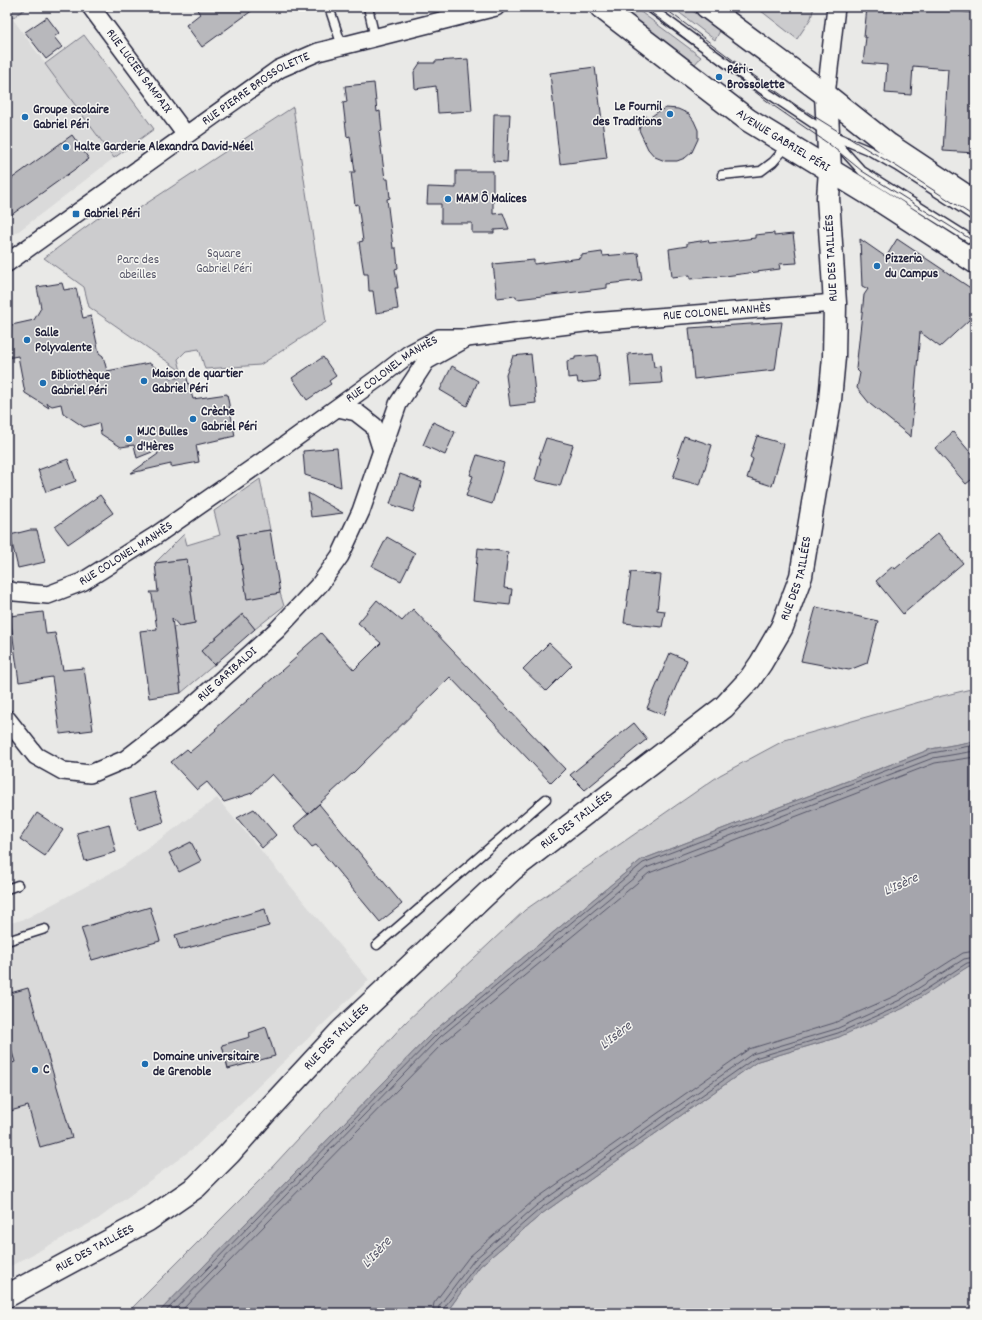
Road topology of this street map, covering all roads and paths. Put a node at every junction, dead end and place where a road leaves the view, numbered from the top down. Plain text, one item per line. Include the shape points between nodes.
1 (91, 7) edge
2 (329, 7) edge
3 (368, 7) edge
4 (496, 7) edge
5 (601, 7) edge
6 (650, 7) edge
7 (707, 7) edge
8 (836, 7) edge
9 (375, 38) junction
10 (342, 46) junction
11 (826, 95) junction
12 (829, 134) junction
13 (186, 135) junction
14 (787, 145) junction
15 (830, 170) junction
16 (722, 175) dead end
17 (974, 202) edge
18 (975, 242) edge
19 (975, 262) edge
20 (7, 263) edge
21 (835, 303) junction
22 (467, 338) junction
23 (338, 408) junction
24 (382, 451) junction
25 (7, 590) edge
26 (7, 719) edge
27 (546, 798) dead end
28 (18, 885) dead end
29 (7, 889) edge
30 (45, 929) dead end
31 (7, 941) edge
32 (377, 945) dead end
33 (7, 1296) edge

1 - 13 street, RUE LUCIEN SAMPAIX
2 - 10 lane
3 - 9 lane
4 - 9 street, RUE PIERRE BROSSOLETTE
5 - 14 street, AVENUE GABRIEL PÉRI via 748,120
6 - 12 lane, AVENUE GABRIEL PÉRI via 763,90
7 - 11 street, AVENUE GABRIEL PÉRI
8 - 11 street
9 - 10 street, RUE PIERRE BROSSOLETTE
10 - 13 street, RUE PIERRE BROSSOLETTE via 318,52 279,69
11 - 12 street, RUE DES TAILLÉES
11 - 17 street, AVENUE GABRIEL PÉRI via 889,145
12 - 15 street, RUE DES TAILLÉES
12 - 17 lane, AVENUE GABRIEL PÉRI via 870,151 896,166
12 - 18 lane, AVENUE GABRIEL PÉRI via 862,171
13 - 20 street, RUE PIERRE BROSSOLETTE
14 - 15 street, AVENUE GABRIEL PÉRI
14 - 16 lane via 773,162 761,171
15 - 19 street, AVENUE GABRIEL PÉRI
15 - 21 street, RUE DES TAILLÉES via 828,198
21 - 22 street, RUE COLONEL MANHÈS via 592,322
21 - 33 street, RUE DES TAILLÉES via 830,400 800,576 782,627 750,680 724,707 513,869 341,1031 229,1154 196,1186 148,1220
22 - 23 street, RUE COLONEL MANHÈS via 438,338 409,354
22 - 24 street, RUE GARIBALDI via 426,361 398,404
23 - 24 street via 356,412 374,426
23 - 25 street, RUE COLONEL MANHÈS via 155,536 82,582 48,595
24 - 26 street, RUE GARIBALDI via 361,510 340,556 320,584 277,630 180,717 126,759 90,774 63,770 36,756
27 - 32 lane
28 - 29 lane
30 - 31 lane

